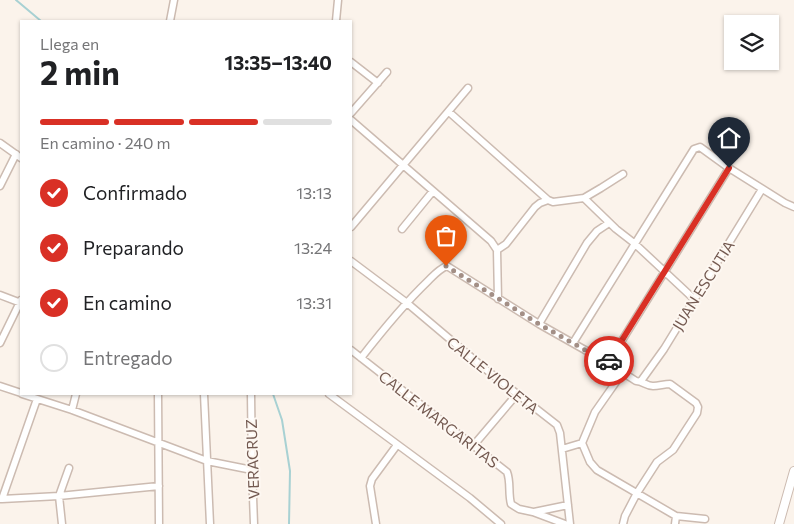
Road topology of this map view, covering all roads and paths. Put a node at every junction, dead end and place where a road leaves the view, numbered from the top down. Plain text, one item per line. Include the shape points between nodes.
1 (174, 0) edge
2 (338, 0) edge
3 (170, 20) edge
4 (336, 20) edge
5 (352, 63) edge
6 (387, 72) dead end
7 (378, 83) junction
8 (468, 88) dead end
9 (352, 112) edge
10 (449, 112) junction
11 (352, 121) edge
12 (0, 143) edge
13 (18, 156) edge
14 (404, 164) junction
15 (729, 168) junction
16 (623, 174) dead end
17 (0, 186) edge
18 (762, 188) junction
19 (433, 191) junction
20 (584, 198) junction
21 (548, 200) junction
22 (794, 207) edge
23 (609, 222) junction
24 (352, 226) edge
25 (402, 230) dead end
26 (634, 243) junction
27 (497, 250) junction
28 (352, 262) edge
29 (664, 272) junction
30 (0, 295) edge
31 (498, 299) junction
32 (694, 299) junction
33 (20, 302) edge
34 (20, 304) edge
35 (407, 304) junction
36 (539, 324) junction
37 (0, 342) edge
38 (573, 343) junction
39 (352, 351) edge
40 (362, 358) junction
41 (608, 363) junction
42 (623, 372) junction
43 (641, 381) junction
44 (0, 386) edge
45 (20, 393) edge
46 (517, 394) junction
47 (25, 395) edge
48 (76, 395) edge
49 (158, 395) edge
50 (204, 395) edge
51 (251, 395) edge
52 (330, 395) edge
53 (37, 399) junction
54 (72, 410) junction
55 (159, 443) junction
56 (582, 443) junction
57 (397, 445) junction
58 (473, 446) junction
59 (562, 449) junction
60 (207, 461) junction
61 (69, 468) dead end
62 (252, 470) junction
63 (794, 471) edge
64 (158, 486) junction
65 (637, 493) junction
66 (58, 496) junction
67 (1, 499) edge
68 (568, 505) junction
69 (533, 512) junction
70 (676, 516) junction
71 (705, 519) dead end
72 (62, 524) edge
73 (159, 524) edge
74 (210, 524) edge
75 (254, 524) edge
76 (376, 524) edge
77 (501, 524) edge
78 (565, 524) edge
79 (570, 524) edge
80 (623, 524) edge
81 (674, 524) edge
82 (779, 524) edge

1 - 3 street
2 - 4 street
5 - 7 street
6 - 7 street
7 - 9 street
8 - 10 street
10 - 14 street
10 - 21 street
11 - 14 street
12 - 13 street
13 - 17 street
14 - 19 street
14 - 24 street
15 - 18 street
15 - 26 street via 700,147 694,149
15 - 29 street
16 - 20 street
18 - 22 street
18 - 32 street, JUAN ESCUTIA
19 - 25 street
19 - 27 street via 491,241
20 - 21 street
20 - 23 street
21 - 27 street via 535,207 506,244
23 - 26 street
23 - 36 street via 587,243
26 - 29 street
26 - 38 street
27 - 31 street
28 - 35 street, CALLE VIOLETA
29 - 32 street
29 - 41 street
30 - 33 street
31 - 35 street via 446,266
31 - 36 street
32 - 43 street, JUAN ESCUTIA
34 - 37 street
35 - 40 street
35 - 46 street, CALLE VIOLETA
36 - 38 street
38 - 41 street
39 - 40 street, CALLE MARGARITAS
40 - 58 street, CALLE MARGARITAS
41 - 42 street
42 - 43 street
42 - 56 street via 594,412
43 - 65 street via 648,386 670,384 698,407 673,450 657,462
44 - 45 street
46 - 58 street
46 - 59 street, CALLE VIOLETA via 557,425
47 - 53 street
48 - 54 street
49 - 55 street
50 - 60 street
51 - 62 street, VERACRUZ
52 - 57 street
53 - 54 street
53 - 67 street
54 - 55 street
55 - 60 street
55 - 64 street
56 - 59 street
56 - 65 street via 597,470
57 - 76 street via 370,486
57 - 77 street
58 - 69 street, CALLE MARGARITAS via 507,472 511,504
59 - 68 street, CALLE VIOLETA
60 - 62 street
60 - 74 street
61 - 66 street
62 - 75 street, VERACRUZ
63 - 82 street
64 - 66 street
64 - 73 street
65 - 70 street
65 - 80 street
66 - 67 street
66 - 72 street
68 - 69 street
68 - 79 street, CALLE VIOLETA
69 - 78 street, CALLE MARGARITAS
70 - 71 street
70 - 81 street

